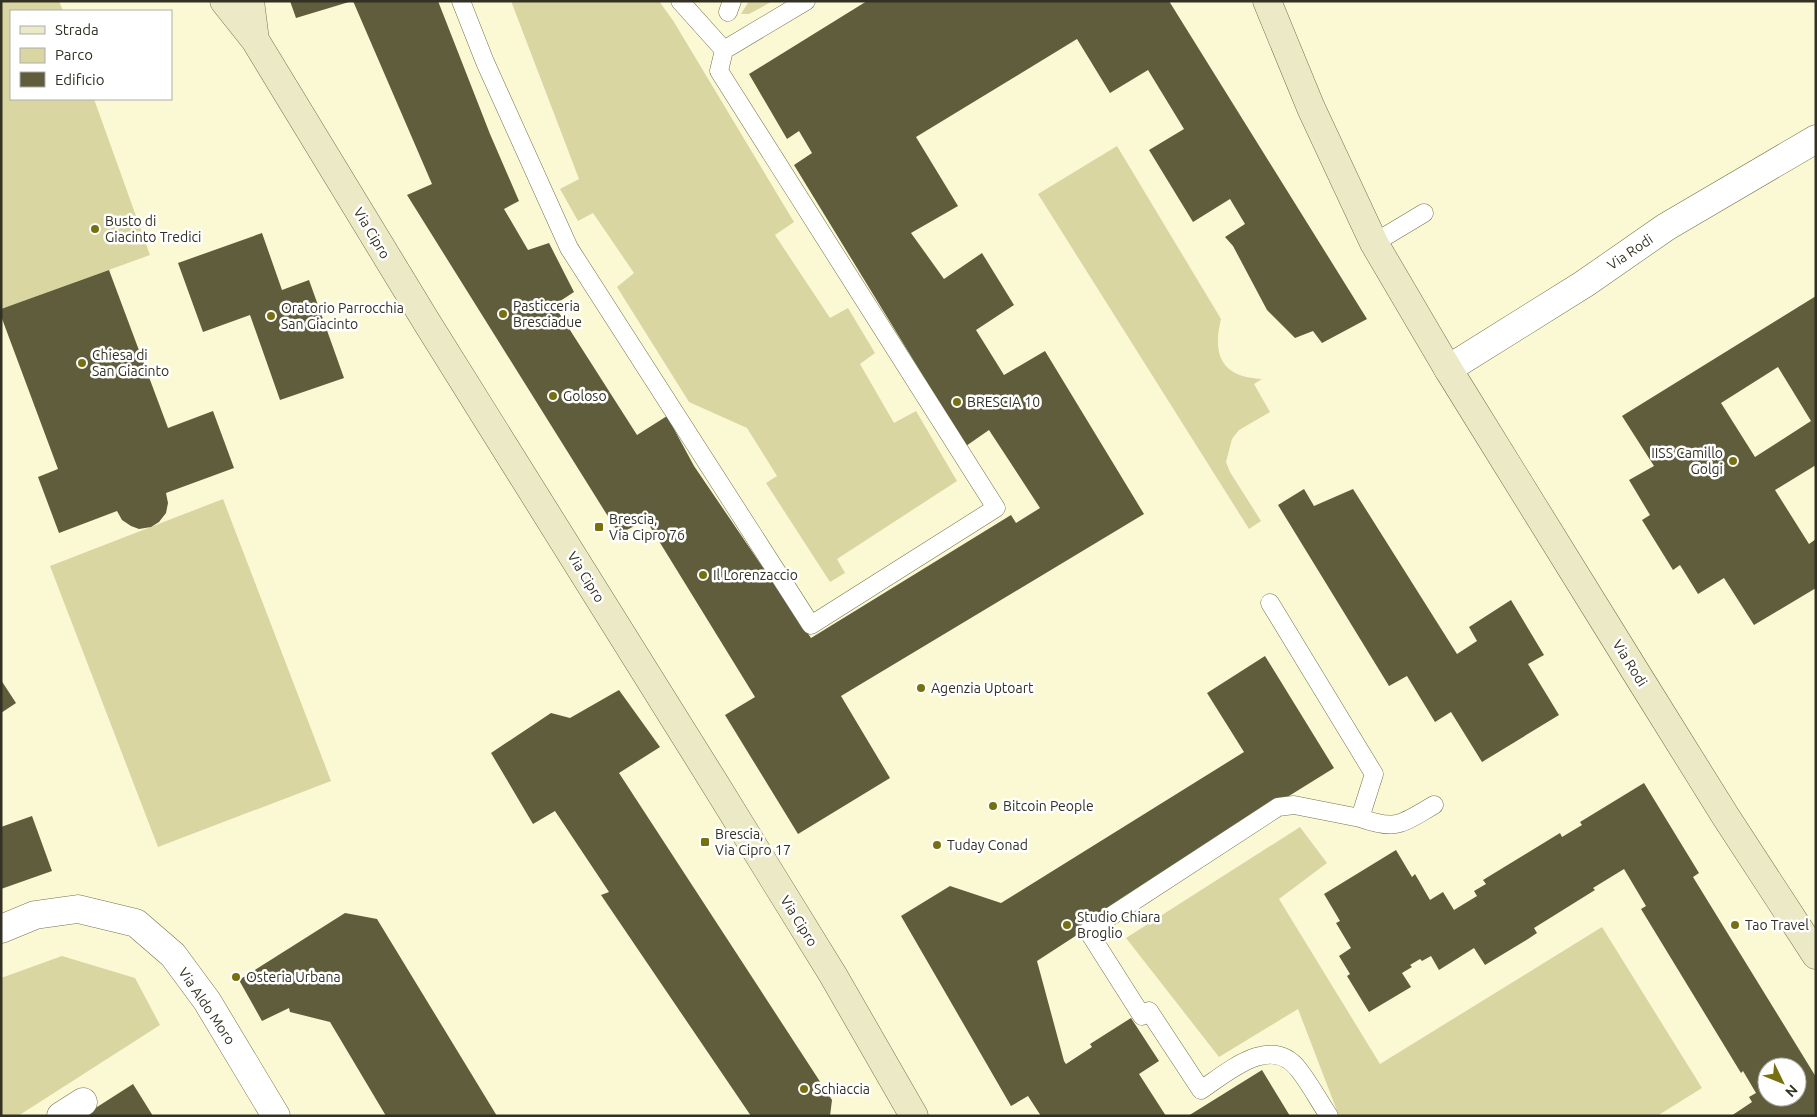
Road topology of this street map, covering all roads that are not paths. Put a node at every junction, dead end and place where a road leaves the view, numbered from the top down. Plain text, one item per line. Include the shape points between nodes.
1 (224, 1) edge
2 (250, 1) edge
3 (462, 1) edge
4 (680, 1) edge
5 (806, 1) edge
6 (1268, 1) edge
7 (255, 40) junction
8 (724, 50) junction
9 (1816, 139) edge
10 (1424, 213) dead end
11 (1374, 243) junction
12 (1448, 369) junction
13 (1270, 603) dead end
14 (1434, 806) dead end
15 (1360, 818) junction
16 (1, 929) edge
17 (1816, 955) edge
18 (912, 1114) edge
19 (276, 1116) edge
20 (1329, 1116) edge

1 - 7 street, Via Cipro
2 - 7 street, Via Cipro
3 - 8 lane via 485,62 569,248 811,625 996,508 719,70
4 - 8 lane
5 - 8 lane
6 - 11 street, Via Rodi via 1311,108
7 - 18 street, Via Cipro via 421,313 718,787
9 - 12 street, Via Rodi via 1666,227 1584,284
10 - 11 lane
11 - 12 street, Via Rodi
12 - 17 street, Via Rodi via 1726,817
13 - 15 lane via 1374,774
14 - 15 lane via 1400,825 1380,825
15 - 20 lane via 1294,806 1278,807 1088,931 1142,1016 1149,1011 1201,1090 1244,1062 1261,1055 1281,1055 1298,1068
16 - 19 street, Via Aldo Moro via 35,915 78,909 136,923 173,955 207,1001

